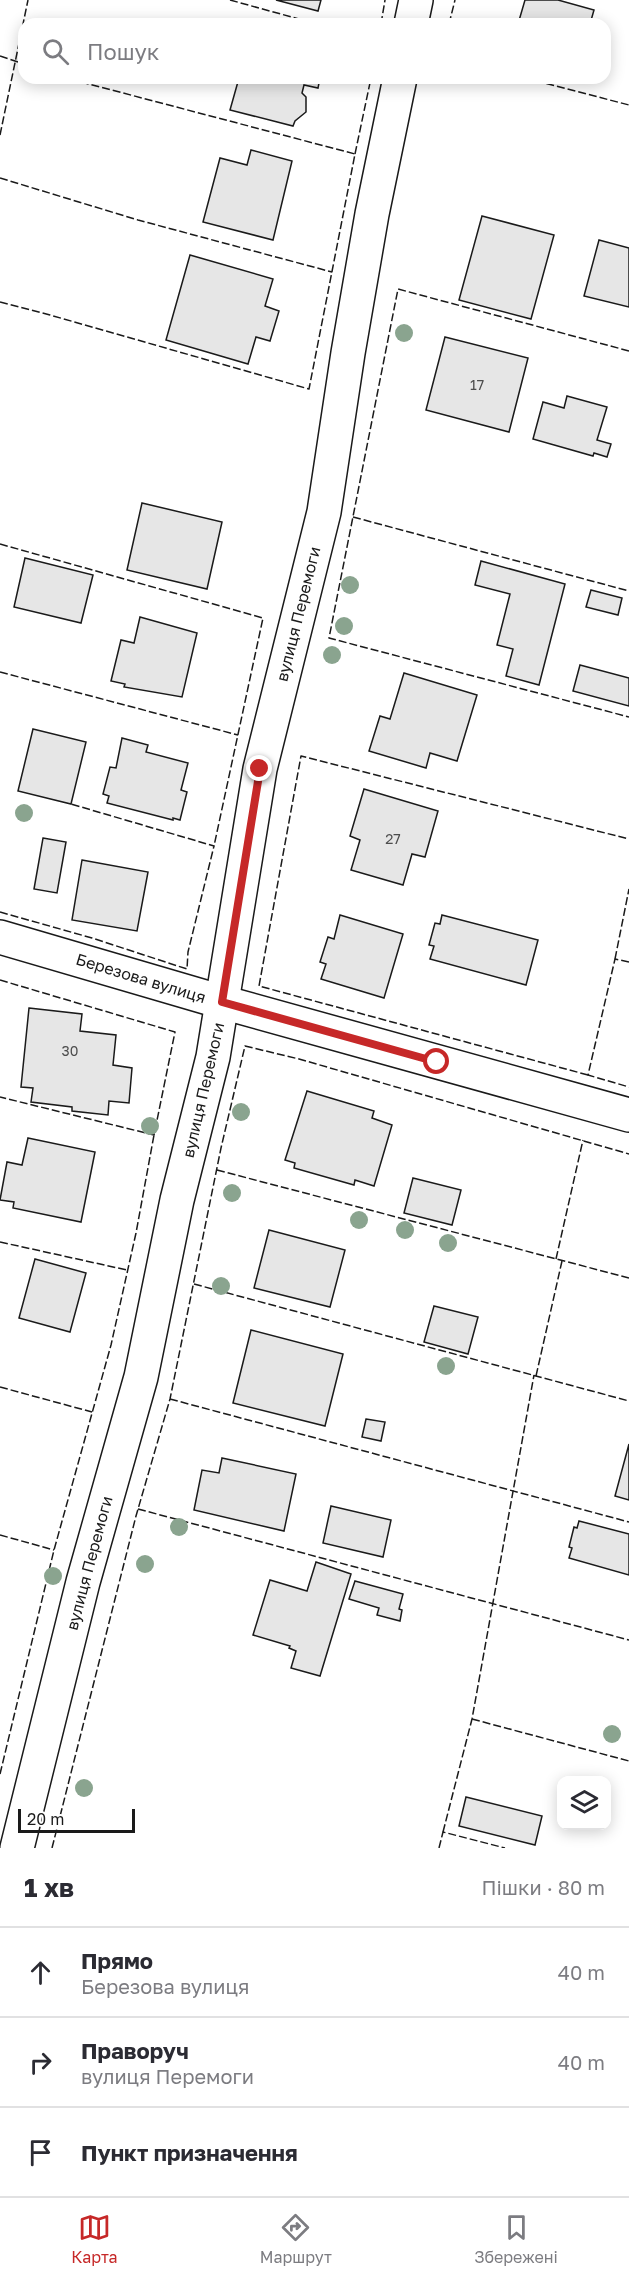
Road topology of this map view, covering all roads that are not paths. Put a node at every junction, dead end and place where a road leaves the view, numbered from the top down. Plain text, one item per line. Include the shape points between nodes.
1 (416, 0) edge
2 (412, 18) edge
3 (399, 84) edge
4 (0, 937) edge
5 (222, 1002) junction
6 (629, 1115) edge
7 (17, 1848) edge

1 - 2 street
3 - 5 street, вулиця Перемоги via 356,306 324,512 260,769
4 - 5 street, Березова вулиця
5 - 6 street, Березова вулиця
5 - 7 street, вулиця Перемоги via 141,1377 83,1582

